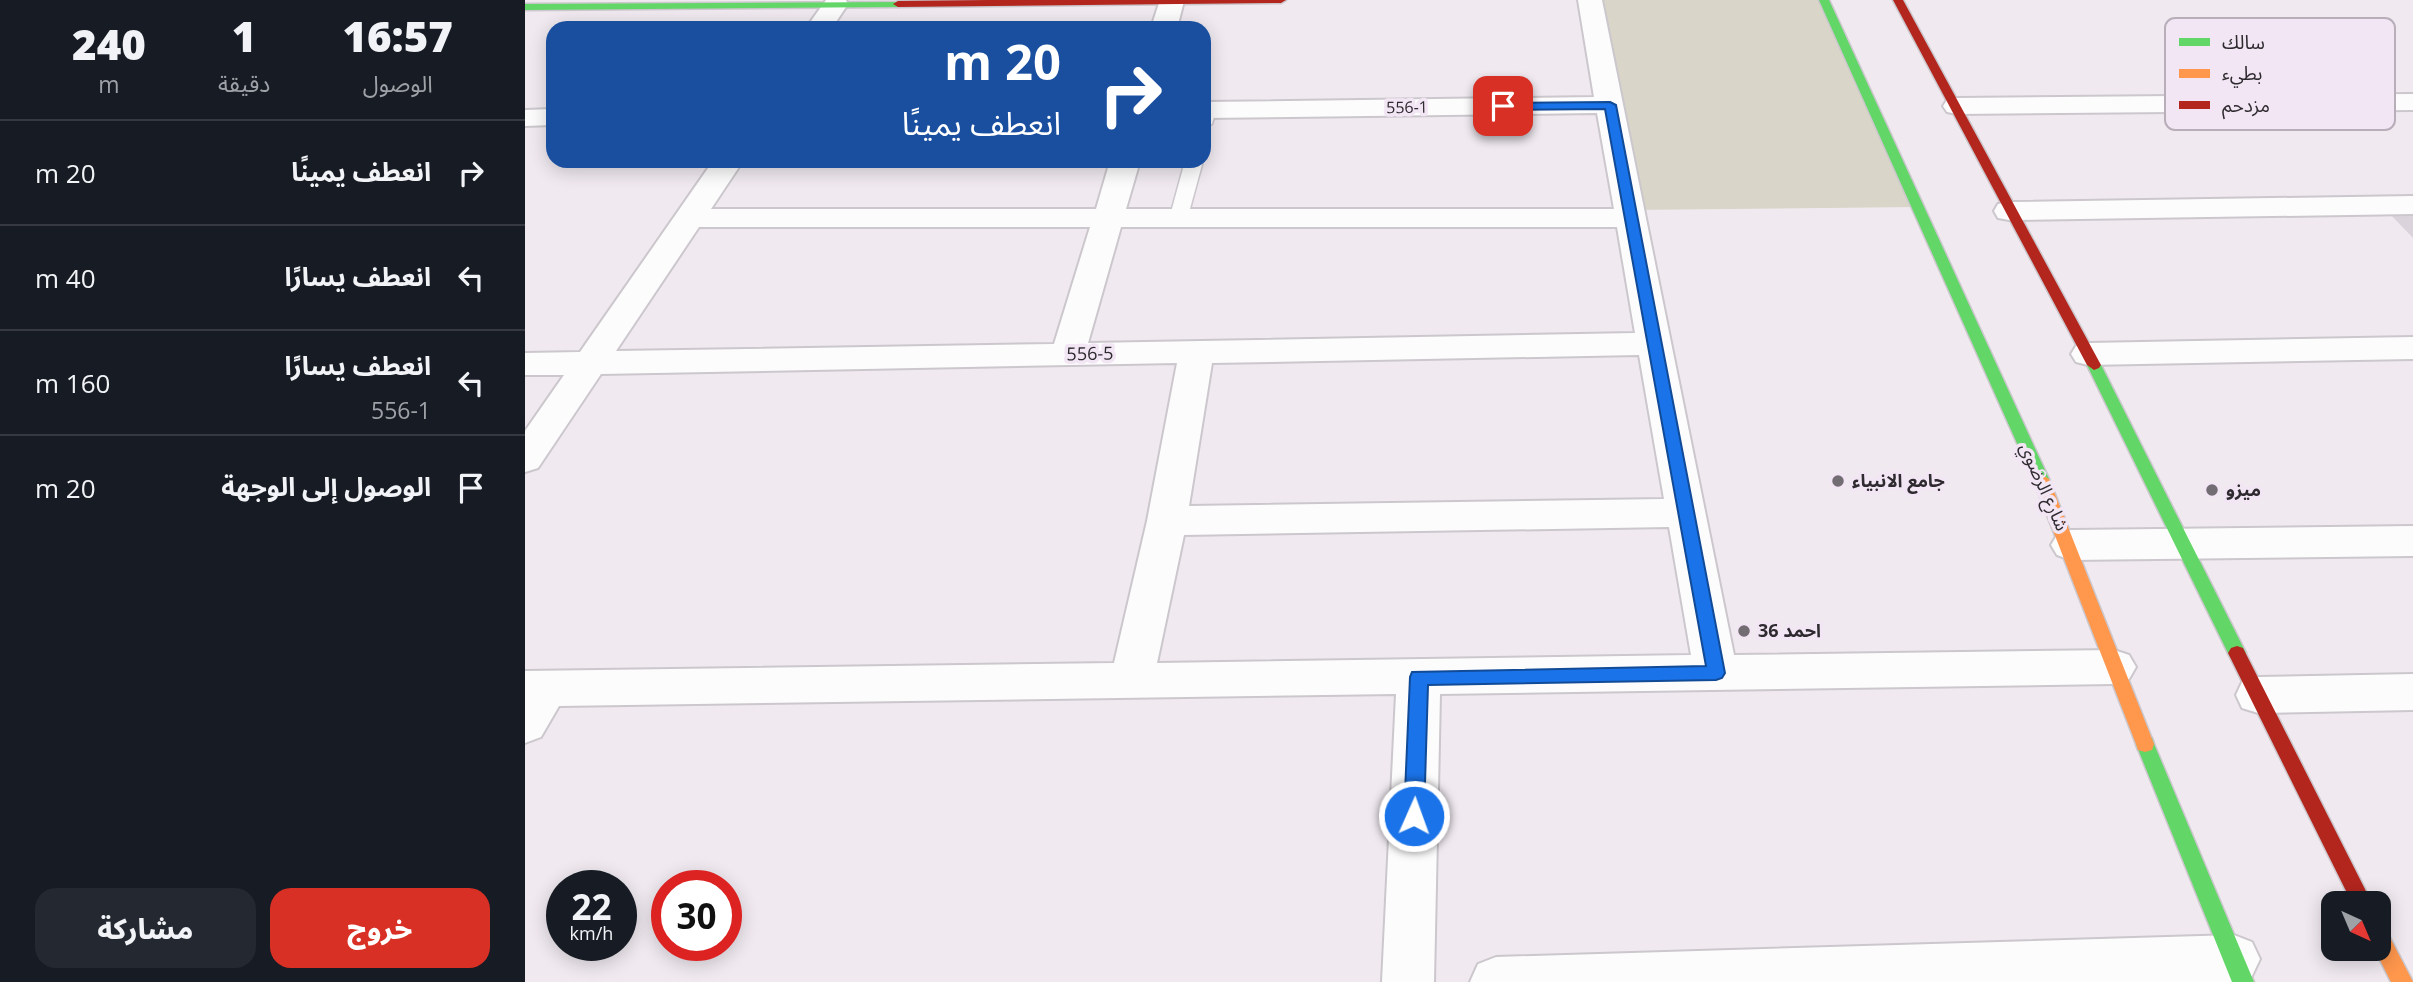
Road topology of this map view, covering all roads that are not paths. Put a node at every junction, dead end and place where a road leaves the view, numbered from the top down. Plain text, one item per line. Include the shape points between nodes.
1 (1282, 0) edge
2 (1590, 0) edge
3 (1824, 0) edge
4 (1898, 0) edge
5 (1172, 1) edge
6 (836, 4) junction
7 (525, 6) edge
8 (824, 21) edge
9 (1166, 21) edge
10 (2395, 102) edge
11 (2413, 102) edge
12 (2165, 104) edge
13 (1610, 105) junction
14 (1957, 106) junction
15 (1211, 115) edge
16 (546, 117) edge
17 (525, 118) edge
18 (723, 168) edge
19 (1123, 168) edge
20 (1192, 168) edge
21 (2413, 205) edge
22 (2009, 211) junction
23 (1109, 216) junction
24 (1179, 216) junction
25 (689, 218) junction
26 (1631, 218) junction
27 (1655, 344) junction
28 (2413, 348) edge
29 (1196, 352) junction
30 (1068, 354) junction
31 (2088, 354) junction
32 (591, 363) junction
33 (525, 364) edge
34 (525, 459) edge
35 (1686, 513) junction
36 (1167, 521) junction
37 (2413, 541) edge
38 (2183, 544) junction
39 (2071, 545) junction
40 (2114, 667) junction
41 (1716, 673) junction
42 (1419, 677) junction
43 (1131, 682) junction
44 (2413, 692) edge
45 (2258, 695) junction
46 (532, 701) edge
47 (2356, 891) edge
48 (2238, 971) edge
49 (1408, 982) edge
50 (1496, 982) edge

1 - 5 street
2 - 13 street
3 - 39 street, شارع الرضوي
4 - 14 street
5 - 6 street
5 - 9 street
6 - 7 street
6 - 8 street
10 - 11 street
12 - 14 street
13 - 15 street, 556-1
13 - 26 street
14 - 22 street
16 - 17 street
18 - 25 street
19 - 23 street
20 - 24 lane
21 - 22 street
22 - 31 street
23 - 24 street
23 - 25 street
23 - 30 street
24 - 26 street
25 - 32 street
26 - 27 street
27 - 29 street, 556-5
27 - 35 street
28 - 31 street
29 - 30 street, 556-5
29 - 36 street
30 - 32 street, 556-5
31 - 38 street
32 - 33 street, 556-5
32 - 34 street
35 - 36 street
35 - 41 street
36 - 43 street
37 - 38 street
38 - 39 street
38 - 45 street
39 - 40 street, شارع الرضوي
40 - 41 street
40 - 48 street, شارع الرضوي
41 - 42 street
42 - 43 street
42 - 49 street
43 - 46 street
44 - 45 street
45 - 47 street
48 - 50 street

